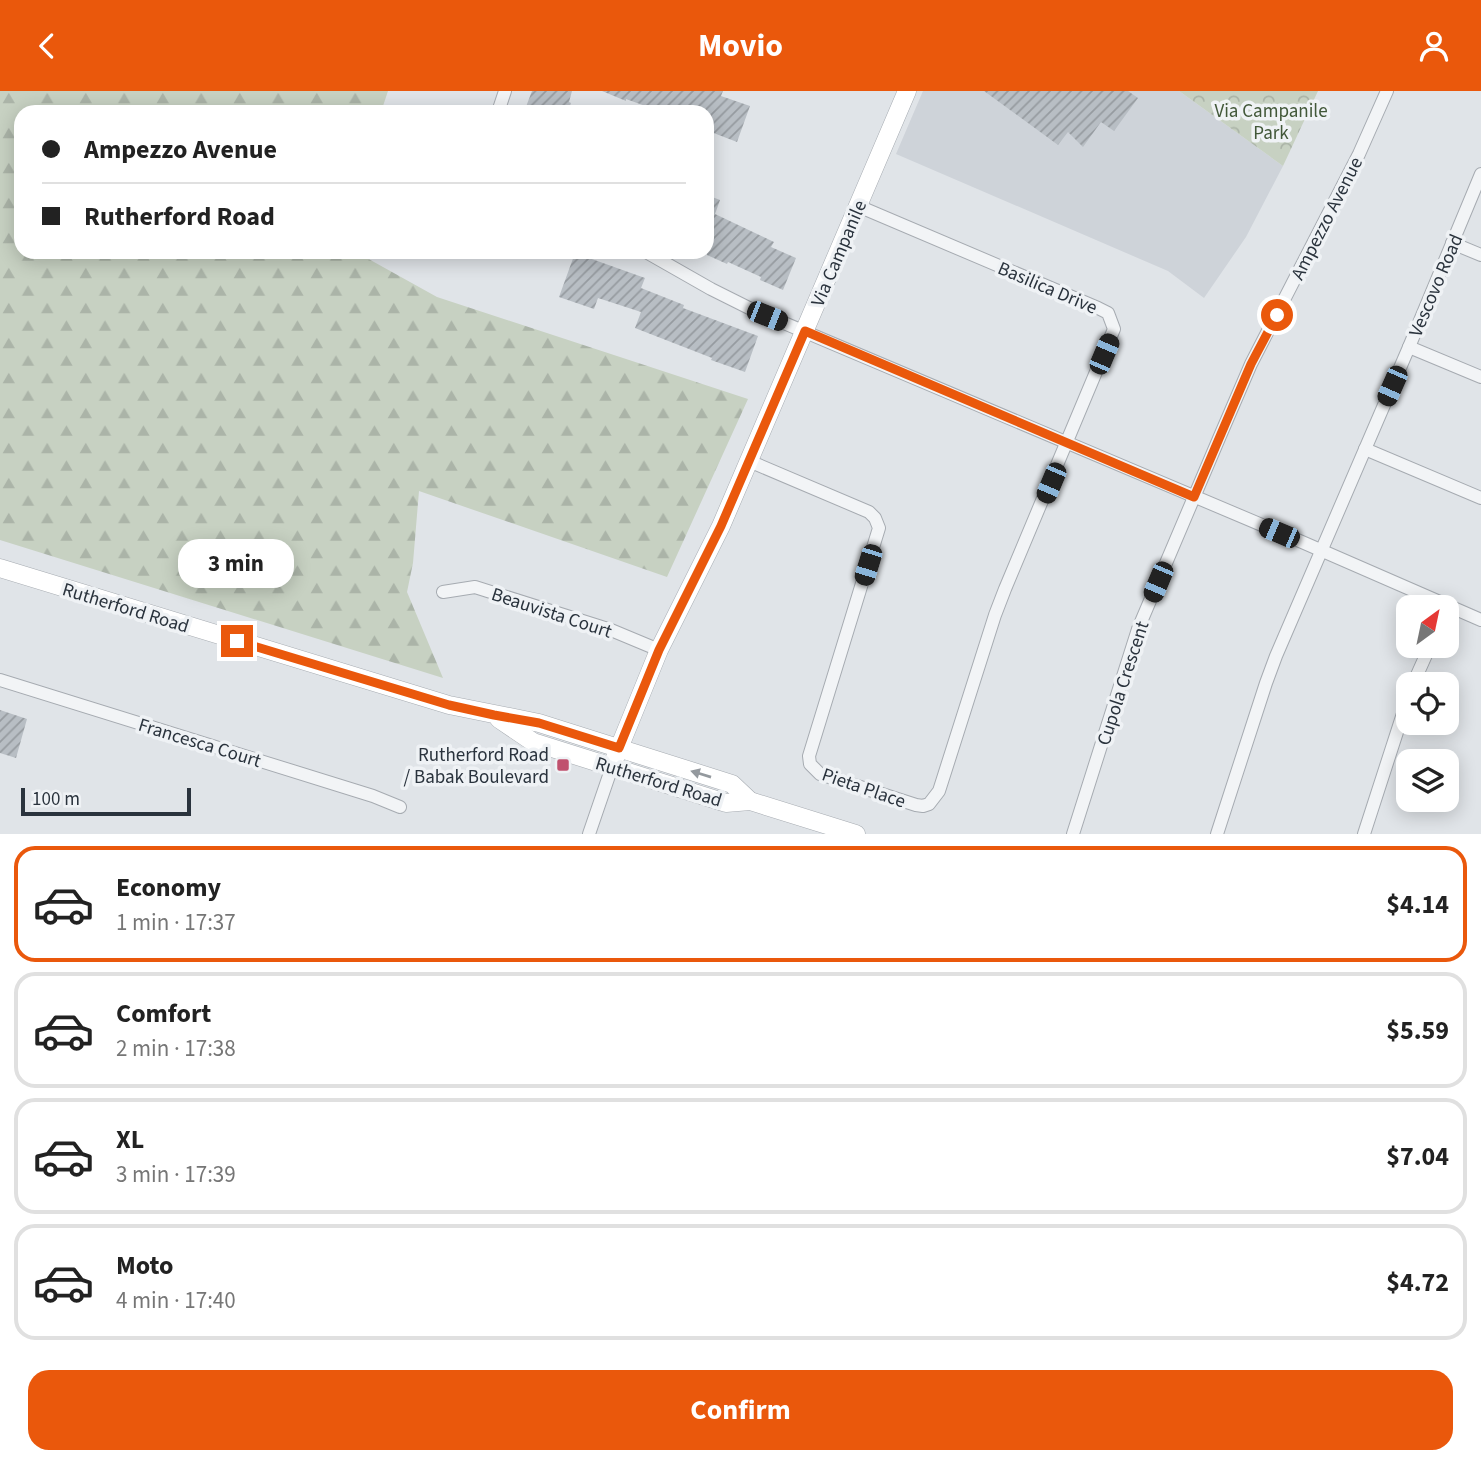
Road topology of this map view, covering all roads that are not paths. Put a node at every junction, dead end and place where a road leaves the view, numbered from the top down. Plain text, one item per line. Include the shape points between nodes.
1 (906, 91) edge
2 (1387, 91) edge
3 (1481, 174) edge
4 (858, 206) junction
5 (1452, 243) junction
6 (1481, 255) edge
7 (659, 259) edge
8 (805, 331) junction
9 (1409, 347) junction
10 (1481, 377) edge
11 (1067, 442) junction
12 (1365, 449) junction
13 (749, 461) junction
14 (1194, 497) junction
15 (1481, 498) edge
16 (1321, 550) junction
17 (0, 568) edge
18 (443, 592) dead end
19 (1421, 595) edge
20 (1460, 612) edge
21 (1481, 620) edge
22 (659, 650) junction
23 (0, 680) edge
24 (1396, 735) edge
25 (615, 758) junction
26 (400, 807) dead end
27 (589, 834) edge
28 (856, 834) edge
29 (1073, 834) edge
30 (1217, 834) edge
31 (1364, 834) edge

1 - 4 main road, Via Campanile
2 - 14 street, Ampezzo Avenue via 1251,364
3 - 5 street, Vescovo Road
4 - 8 main road, Via Campanile
4 - 11 street, Basilica Drive via 1108,313 1114,329
5 - 6 street
5 - 9 street, Vescovo Road
7 - 8 street via 736,302
8 - 11 street
8 - 13 main road, Via Campanile
9 - 10 street
9 - 12 street, Vescovo Road
11 - 13 street, Pieta Place via 995,615 939,791 923,806 820,774 810,764 877,538 875,518
11 - 14 street
12 - 15 street
12 - 16 street, Vescovo Road
13 - 22 main road, Via Campanile
14 - 16 street
14 - 29 street, Cupola Crescent via 1138,629
16 - 19 street
16 - 30 street via 1266,683
17 - 25 main road, Rutherford Road via 436,701 539,723
18 - 22 street, Beauvista Court via 475,587
20 - 21 street
22 - 25 main road, Via Campanile
23 - 26 street, Francesca Court
24 - 31 street
25 - 27 street
25 - 28 main road, Rutherford Road via 732,784 750,801

